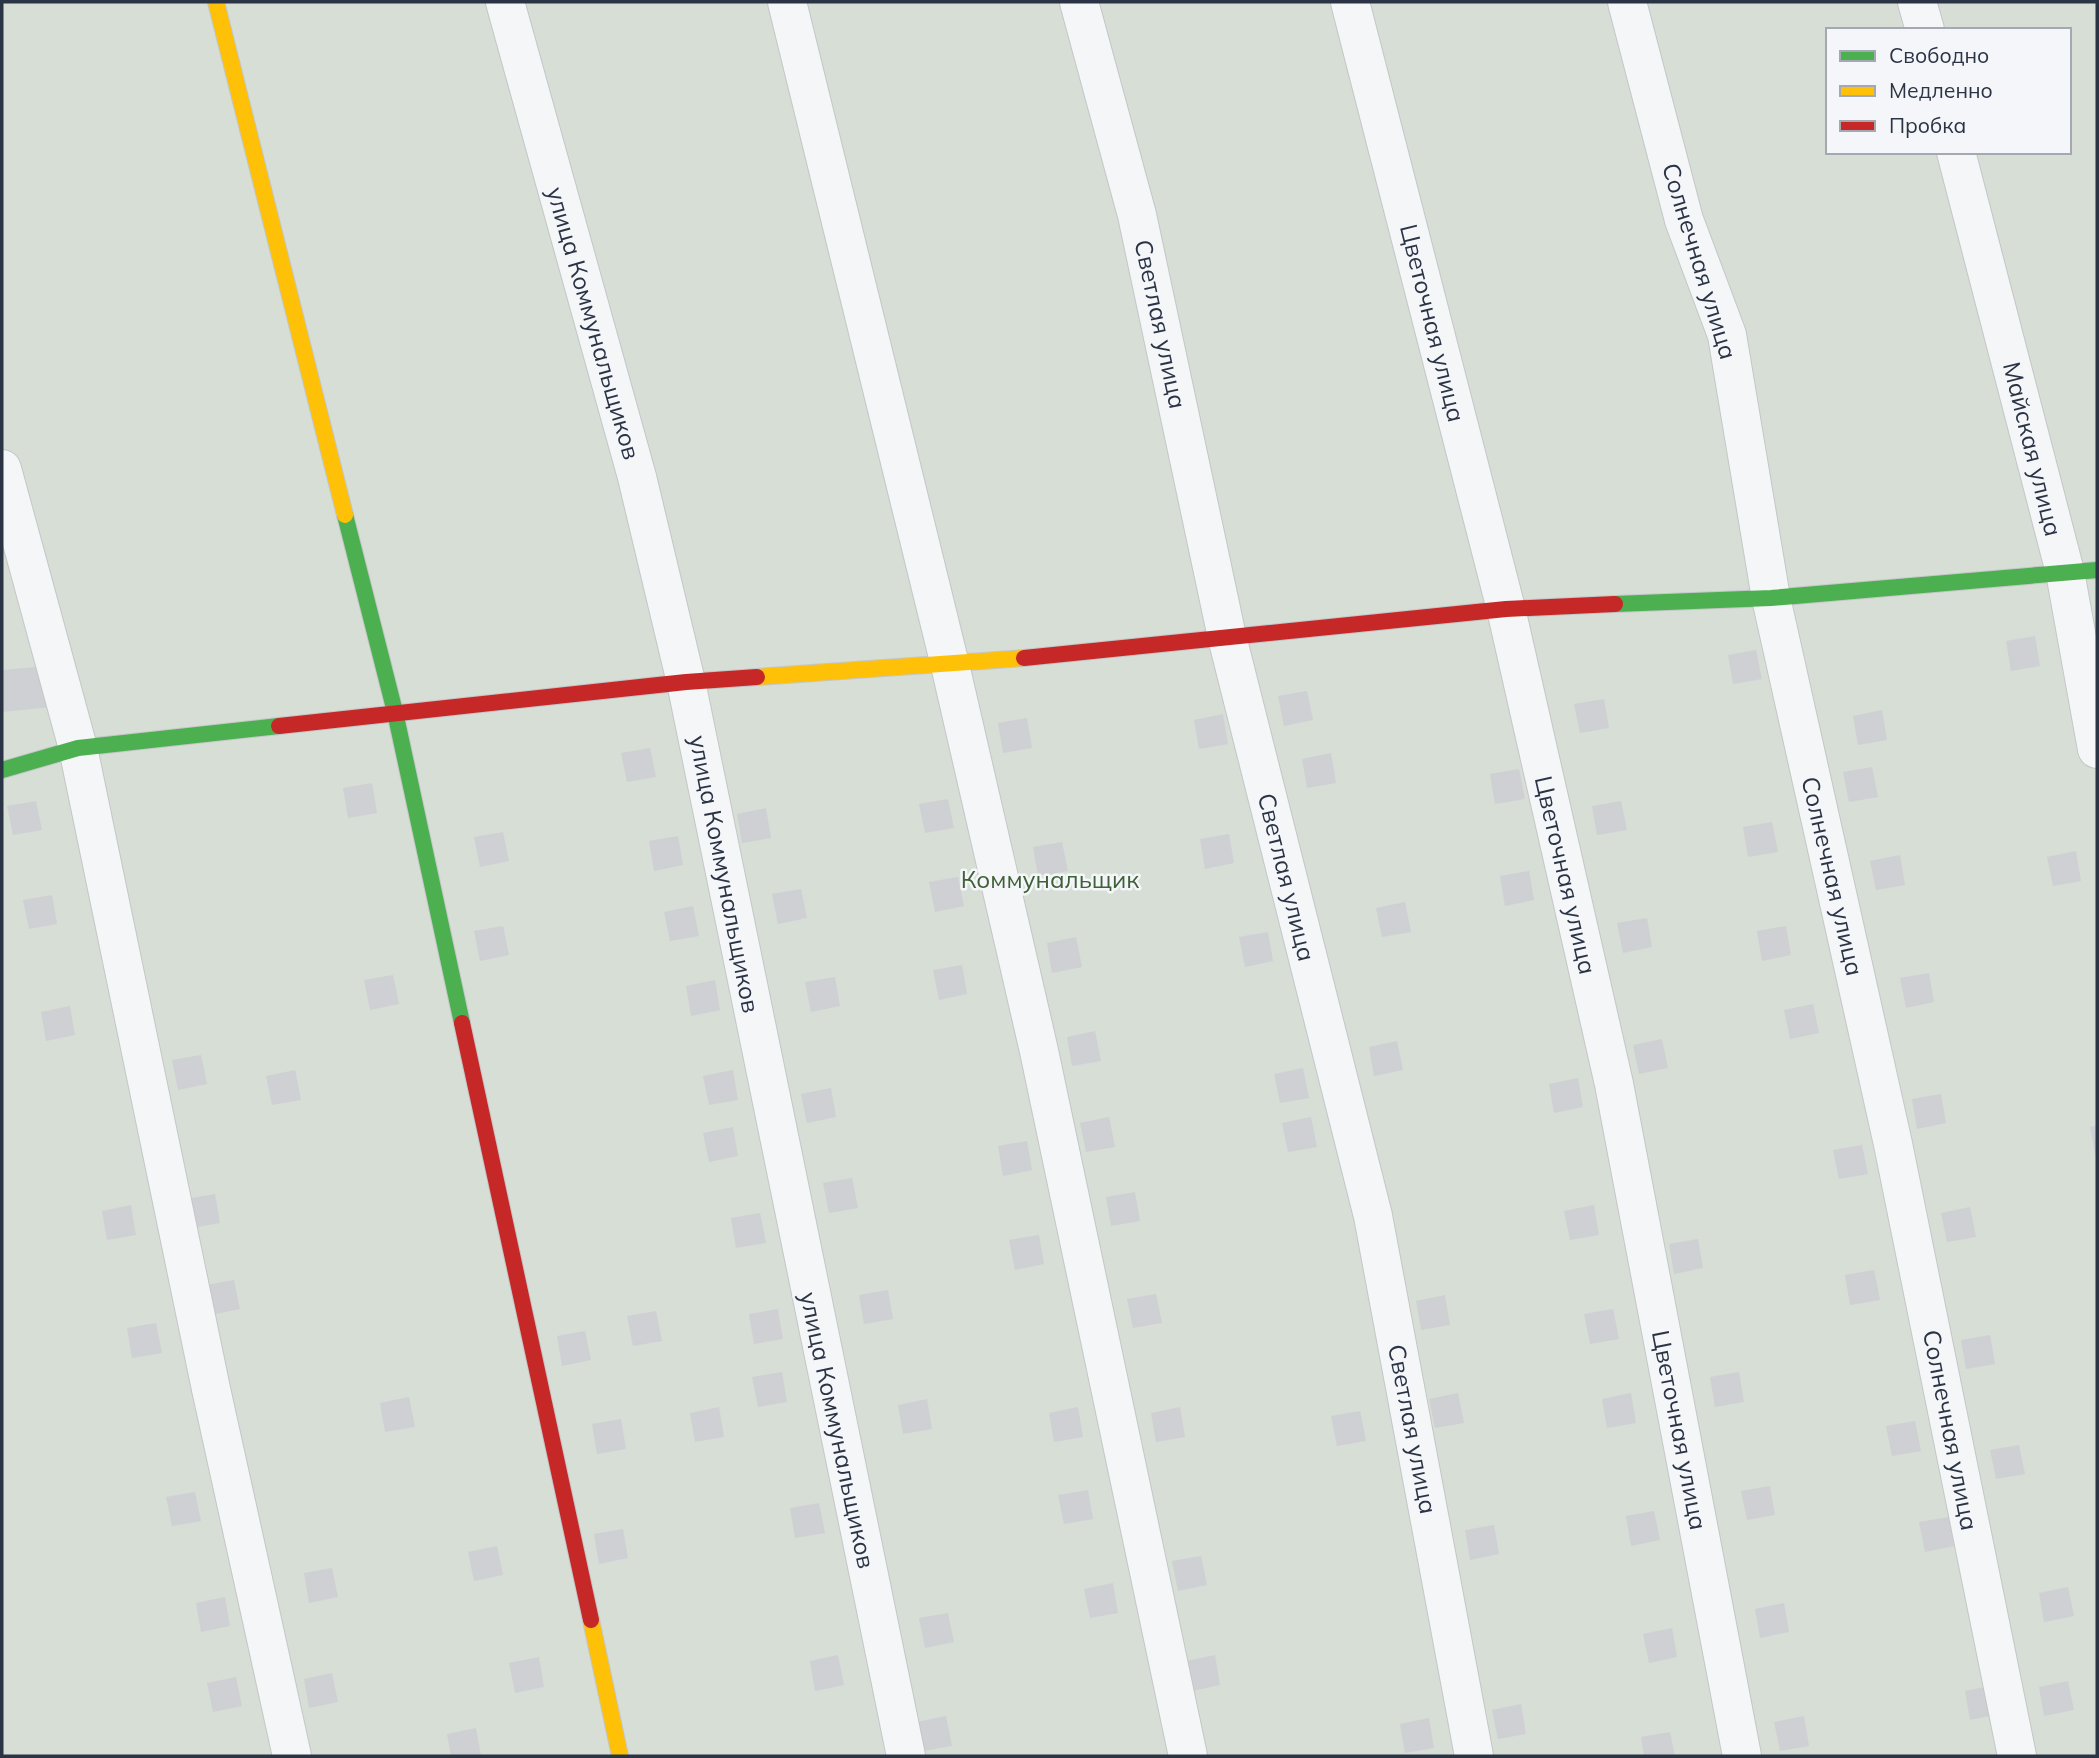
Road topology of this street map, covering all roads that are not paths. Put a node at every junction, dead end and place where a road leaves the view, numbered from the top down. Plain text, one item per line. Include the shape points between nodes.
1 (216, 2) edge
2 (505, 2) edge
3 (787, 2) edge
4 (1079, 2) edge
5 (1350, 2) edge
6 (1627, 2) edge
7 (1917, 2) edge
8 (1924, 28) edge
9 (1957, 154) edge
10 (2, 469) edge
11 (2081, 571) edge
12 (1771, 598) junction
13 (1506, 609) junction
14 (1227, 637) junction
15 (950, 665) junction
16 (686, 682) junction
17 (395, 712) junction
18 (78, 748) junction
19 (2097, 749) edge
20 (2, 769) edge
21 (292, 1756) edge
22 (620, 1756) edge
23 (906, 1756) edge
24 (1188, 1756) edge
25 (1474, 1756) edge
26 (1742, 1756) edge
27 (2017, 1756) edge

1 - 17 street
2 - 16 street, улица Коммунальщиков via 637,477
3 - 15 street
4 - 14 street, Светлая улица via 1138,215
5 - 13 street, Цветочная улица
6 - 12 street, Солнечная улица via 1684,219 1727,335
7 - 8 street
9 - 11 street, Майская улица
10 - 18 street
11 - 12 street
11 - 19 street, Майская улица
12 - 13 street
12 - 27 street, Солнечная улица via 1893,1144
13 - 14 street
13 - 26 street, Цветочная улица via 1614,1084
14 - 15 street
14 - 25 street, Светлая улица via 1373,1216
15 - 16 street
15 - 24 street via 1039,1051
16 - 17 street
16 - 23 street, улица Коммунальщиков
17 - 18 street
17 - 22 street
18 - 20 street
18 - 21 street

